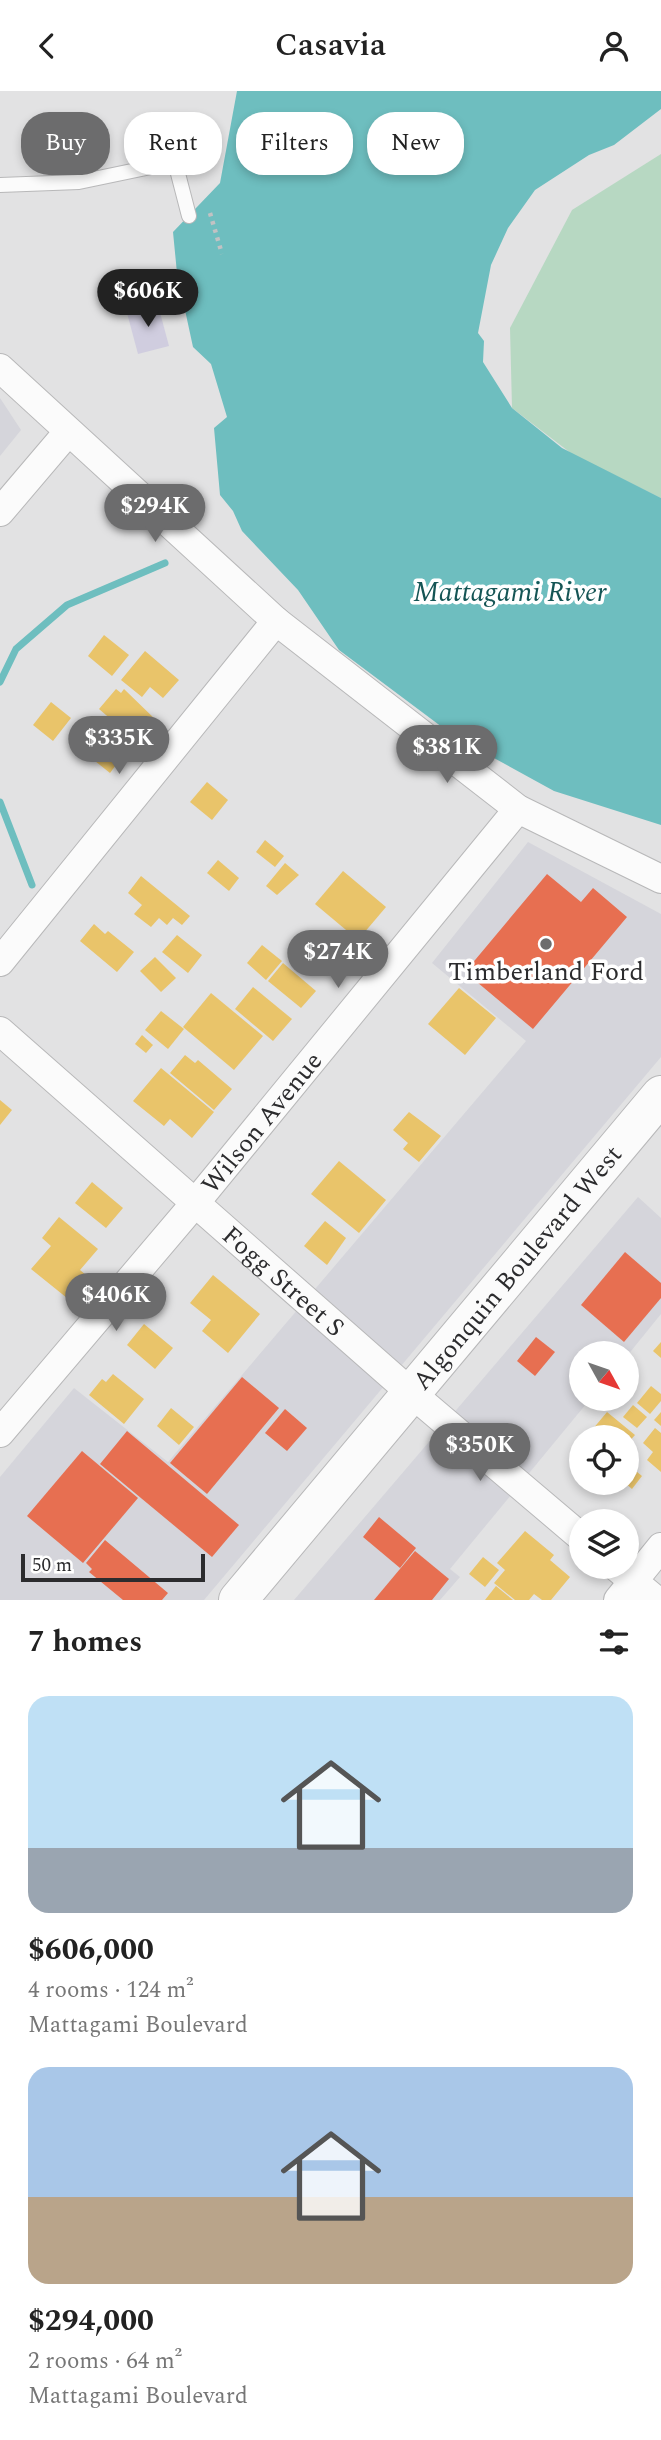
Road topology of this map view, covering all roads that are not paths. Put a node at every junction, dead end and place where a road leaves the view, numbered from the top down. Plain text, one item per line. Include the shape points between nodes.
1 (0, 185) edge
2 (189, 216) dead end
3 (0, 369) edge
4 (68, 432) junction
5 (0, 512) edge
6 (276, 621) junction
7 (517, 809) junction
8 (661, 879) edge
9 (0, 962) edge
10 (0, 1031) edge
11 (661, 1095) edge
12 (195, 1202) junction
13 (410, 1392) junction
14 (0, 1433) edge
15 (569, 1527) edge
16 (661, 1547) edge
17 (622, 1583) edge
18 (238, 1600) edge
19 (656, 1600) edge

1 - 2 lane via 79,182 175,162
3 - 4 street
4 - 5 street
4 - 6 street
6 - 7 street
6 - 9 street
7 - 8 street
7 - 12 street, Wilson Avenue
10 - 12 street, Fogg Street S
11 - 13 main road, Algonquin Boulevard West
12 - 13 street, Fogg Street S
12 - 14 street, Wilson Avenue
13 - 15 street, Fogg Street S
13 - 18 main road, Algonquin Boulevard West
16 - 17 street
17 - 19 street

